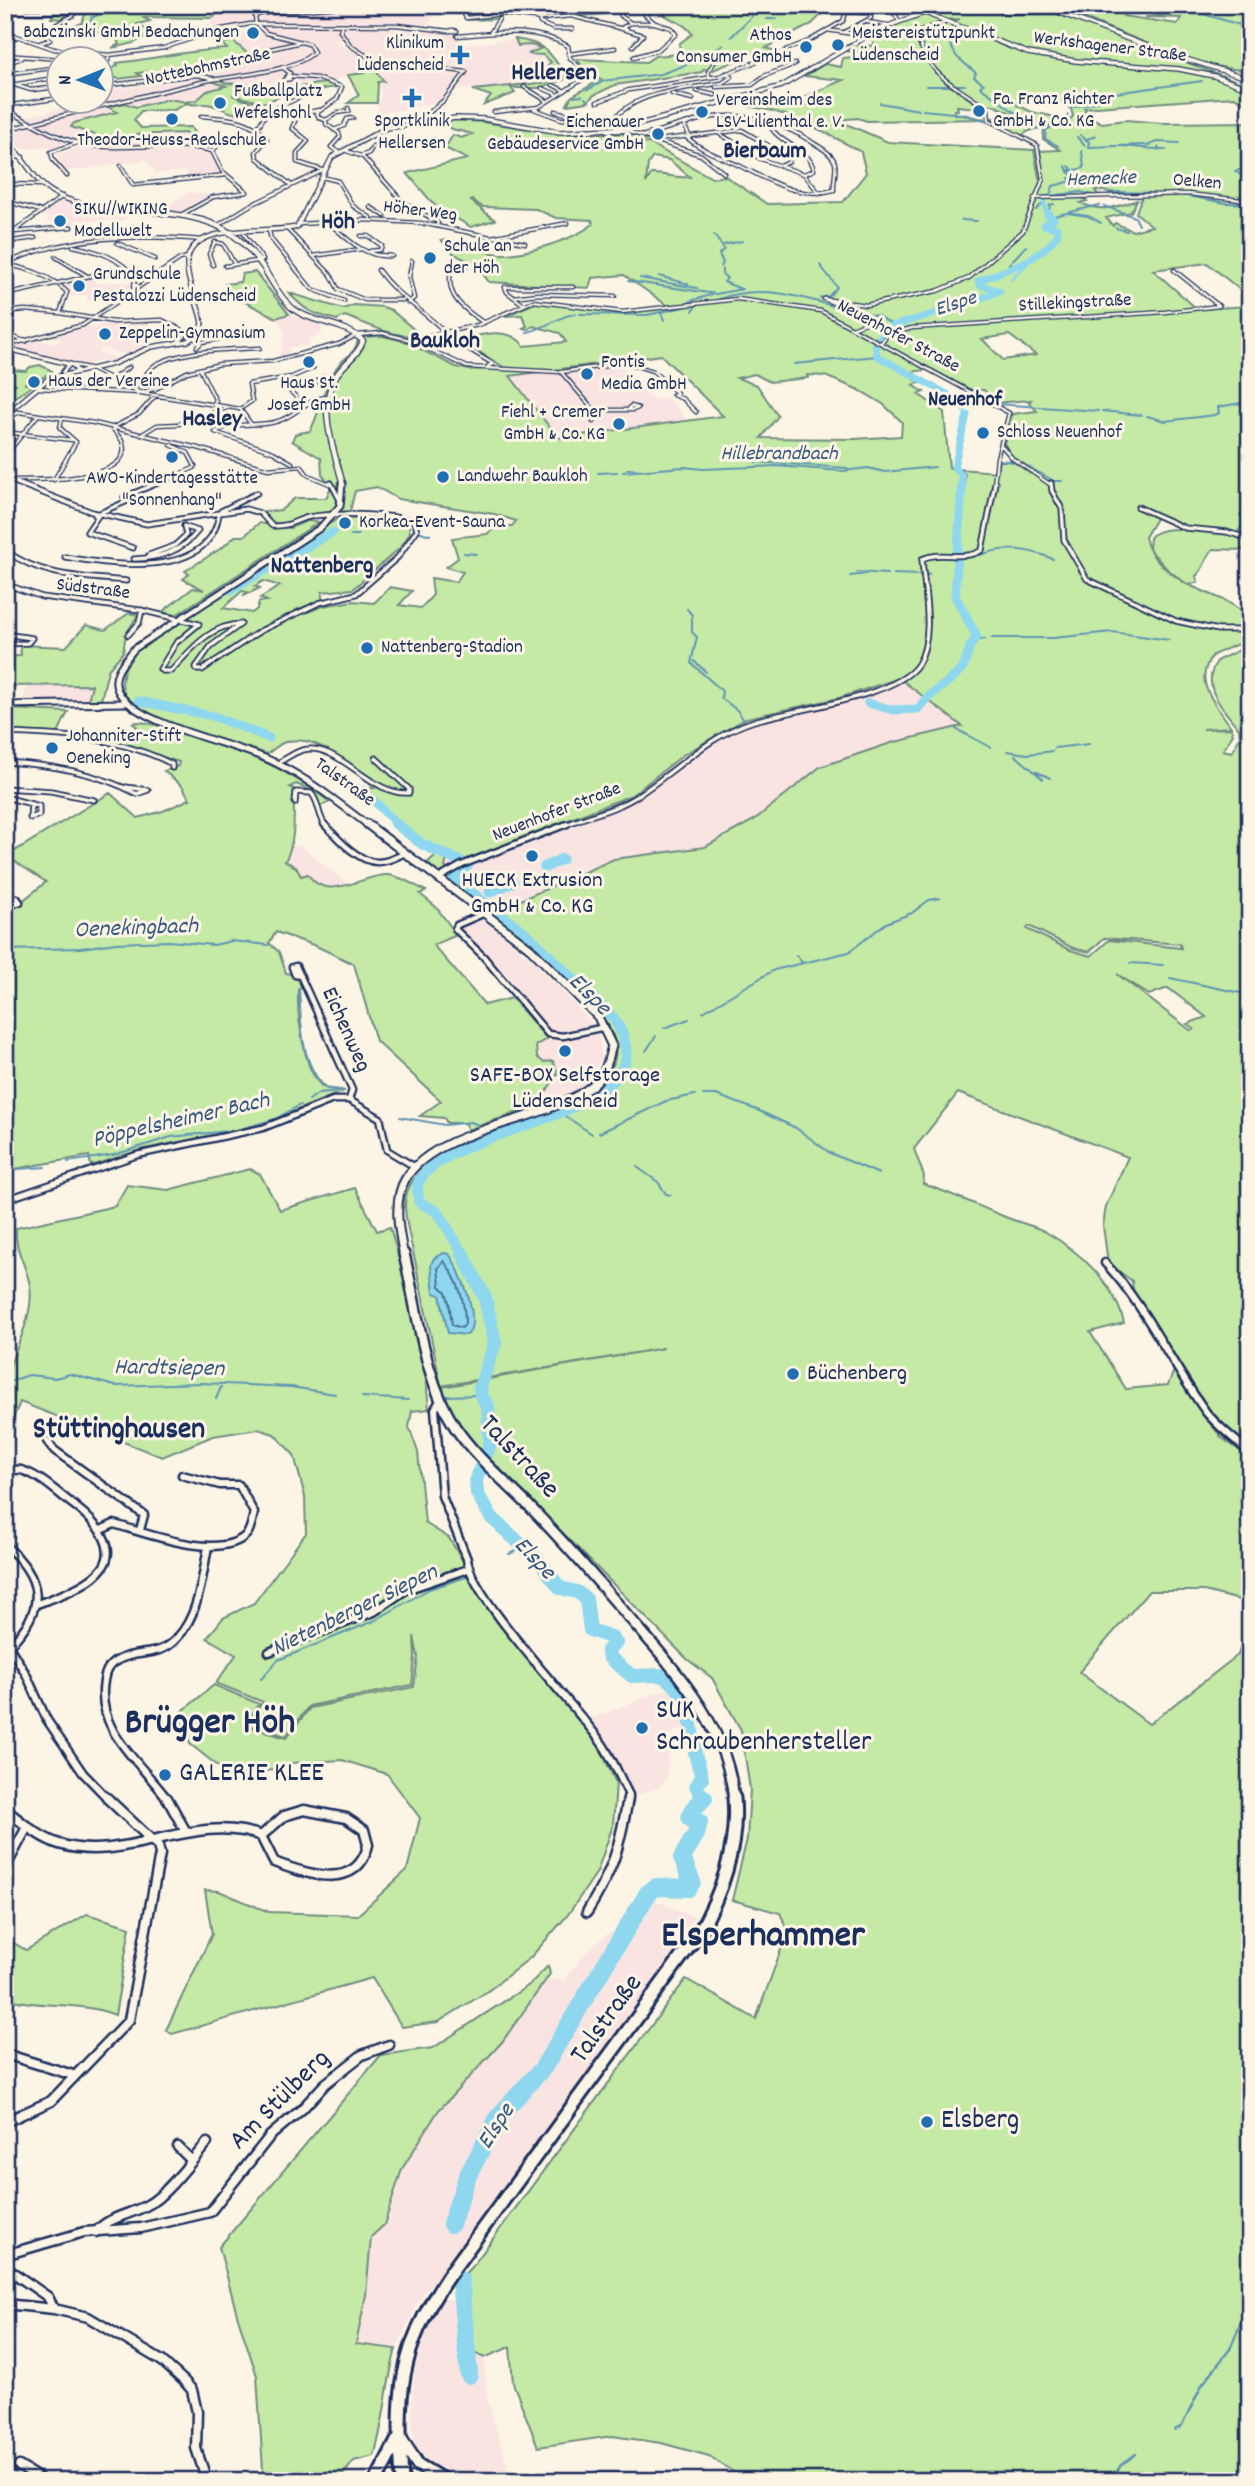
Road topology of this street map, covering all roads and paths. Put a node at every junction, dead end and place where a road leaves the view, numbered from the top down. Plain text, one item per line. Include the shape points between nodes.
1 (197, 5) edge
2 (217, 5) edge
3 (471, 5) edge
4 (612, 5) edge
5 (645, 5) edge
6 (849, 5) edge
7 (869, 5) edge
8 (889, 5) edge
9 (909, 5) edge
10 (1031, 5) edge
11 (1040, 5) edge
12 (1046, 5) edge
13 (968, 6) edge
14 (985, 6) edge
15 (346, 7) edge
16 (5, 11) edge
17 (34, 11) junction
18 (892, 11) junction
19 (540, 12) dead end
20 (847, 12) junction
21 (869, 12) junction
22 (920, 13) junction
23 (931, 13) junction
24 (74, 15) dead end
25 (571, 16) junction
26 (1070, 17) junction
27 (499, 19) dead end
28 (539, 19) junction
29 (899, 21) junction
30 (867, 22) junction
31 (947, 22) junction
32 (631, 23) junction
33 (654, 23) junction
34 (256, 24) junction
35 (342, 25) junction
36 (887, 25) junction
37 (623, 28) junction
38 (572, 29) dead end
39 (46, 30) joint
40 (456, 30) joint
41 (827, 30) junction
42 (449, 31) joint
43 (5, 32) edge
44 (491, 32) junction
45 (844, 32) junction
46 (19, 36) junction
47 (457, 36) junction
48 (866, 36) junction
49 (5, 37) edge
50 (9, 40) junction
51 (303, 41) junction
52 (5, 43) edge
53 (461, 43) dead end
54 (37, 44) junction
55 (46, 46) edge
56 (634, 46) dead end
57 (615, 48) dead end
58 (266, 50) dead end
59 (786, 50) dead end
60 (116, 54) edge
61 (568, 54) junction
62 (5, 55) edge
63 (771, 56) dead end
64 (634, 57) dead end
65 (22, 58) junction
66 (46, 59) edge
67 (715, 61) dead end
68 (5, 64) edge
69 (795, 64) dead end
70 (282, 67) junction
71 (46, 69) edge
72 (726, 73) junction
73 (5, 74) edge
74 (288, 76) joint
75 (1248, 78) edge
76 (46, 79) edge
77 (217, 79) junction
78 (709, 79) junction
79 (698, 83) dead end
80 (116, 84) edge
81 (15, 85) junction
82 (553, 85) dead end
83 (688, 85) dead end
84 (5, 86) edge
85 (714, 86) junction
86 (524, 87) dead end
87 (46, 88) edge
88 (542, 88) dead end
89 (679, 88) dead end
90 (707, 88) junction
91 (1250, 89) edge
92 (695, 90) junction
93 (565, 91) junction
94 (668, 91) junction
95 (684, 91) junction
96 (558, 95) junction
97 (715, 95) dead end
98 (298, 97) dead end
99 (693, 99) dead end
100 (46, 101) edge
101 (547, 101) junction
102 (597, 102) dead end
103 (5, 108) edge
104 (348, 108) dead end
105 (534, 109) junction
106 (318, 110) junction
107 (555, 111) dead end
108 (494, 112) dead end
109 (201, 116) dead end
110 (353, 118) dead end
111 (326, 120) junction
112 (426, 120) junction
113 (615, 121) junction
114 (690, 122) junction
115 (32, 123) junction
116 (587, 123) junction
117 (619, 124) junction
118 (638, 125) junction
119 (774, 125) junction
120 (258, 127) junction
121 (625, 128) junction
122 (5, 130) edge
123 (334, 130) junction
124 (607, 131) junction
125 (635, 132) junction
126 (720, 134) junction
127 (642, 136) junction
128 (688, 137) junction
129 (654, 140) junction
130 (5, 141) edge
131 (223, 141) dead end
132 (77, 144) junction
133 (373, 146) dead end
134 (344, 150) junction
135 (212, 151) junction
136 (338, 152) junction
137 (700, 155) junction
138 (712, 155) junction
139 (360, 156) junction
140 (23, 157) junction
141 (5, 158) edge
142 (121, 166) dead end
143 (781, 166) junction
144 (324, 169) junction
145 (723, 173) dead end
146 (804, 174) junction
147 (226, 175) junction
148 (67, 176) dead end
149 (322, 177) junction
150 (5, 184) edge
151 (43, 185) junction
152 (291, 185) junction
153 (247, 192) junction
154 (819, 193) junction
155 (63, 196) junction
156 (1034, 198) junction
157 (5, 201) edge
158 (1250, 201) edge
159 (255, 203) junction
160 (370, 207) dead end
161 (41, 211) junction
162 (376, 212) junction
163 (364, 215) junction
164 (179, 216) junction
165 (385, 216) dead end
166 (373, 220) junction
167 (328, 222) junction
168 (568, 223) dead end
169 (220, 224) dead end
170 (300, 224) junction
171 (437, 225) junction
172 (71, 227) dead end
173 (288, 230) junction
174 (269, 231) junction
175 (14, 232) junction
176 (230, 232) junction
177 (244, 234) dead end
178 (361, 236) dead end
179 (494, 237) junction
180 (35, 238) dead end
181 (63, 239) dead end
182 (5, 240) edge
183 (202, 240) junction
184 (113, 241) junction
185 (525, 243) dead end
186 (71, 244) junction
187 (64, 245) junction
188 (362, 249) junction
189 (367, 251) junction
190 (378, 255) dead end
191 (313, 256) junction
192 (56, 257) dead end
193 (188, 257) junction
194 (155, 259) dead end
195 (257, 261) junction
196 (412, 261) dead end
197 (234, 263) junction
198 (5, 264) edge
199 (213, 265) dead end
200 (225, 266) dead end
201 (467, 266) dead end
202 (378, 270) dead end
203 (1174, 270) dead end
204 (112, 271) dead end
205 (88, 276) junction
206 (59, 284) junction
207 (573, 288) dead end
208 (137, 290) junction
209 (5, 295) edge
210 (615, 296) dead end
211 (513, 297) junction
212 (403, 300) junction
213 (344, 301) dead end
214 (408, 303) junction
215 (524, 305) junction
216 (5, 312) edge
217 (60, 313) junction
218 (94, 319) junction
219 (484, 324) junction
220 (852, 328) junction
221 (445, 332) junction
222 (5, 333) edge
223 (220, 335) dead end
224 (357, 335) junction
225 (866, 335) junction
226 (886, 335) junction
227 (194, 338) junction
228 (410, 340) junction
229 (454, 340) dead end
230 (26, 342) junction
231 (177, 342) junction
232 (202, 342) junction
233 (878, 342) junction
234 (5, 347) edge
235 (197, 347) dead end
236 (260, 348) dead end
237 (129, 367) dead end
238 (485, 367) junction
239 (72, 368) junction
240 (313, 368) dead end
241 (102, 369) junction
242 (200, 369) junction
243 (561, 372) junction
244 (115, 377) junction
245 (323, 377) dead end
246 (37, 388) junction
247 (132, 388) junction
248 (140, 393) junction
249 (156, 395) junction
250 (330, 396) junction
251 (214, 403) junction
252 (302, 403) junction
253 (231, 407) junction
254 (240, 409) junction
255 (629, 409) dead end
256 (597, 411) junction
257 (20, 412) junction
258 (696, 412) dead end
259 (6, 413) edge
260 (38, 415) junction
261 (62, 418) junction
262 (593, 422) dead end
263 (251, 424) junction
264 (112, 428) junction
265 (5, 432) edge
266 (22, 434) junction
267 (141, 435) junction
268 (72, 440) junction
269 (166, 441) junction
270 (1001, 445) junction
271 (5, 456) edge
272 (996, 458) junction
273 (1013, 459) junction
274 (292, 463) junction
275 (5, 478) edge
276 (54, 480) junction
277 (12, 481) junction
278 (257, 494) dead end
279 (341, 502) junction
280 (1138, 507) dead end
281 (219, 513) junction
282 (97, 515) junction
283 (334, 516) junction
284 (180, 521) junction
285 (186, 527) junction
286 (1250, 539) edge
287 (133, 548) dead end
288 (5, 550) edge
289 (141, 556) dead end
290 (65, 557) dead end
291 (134, 559) dead end
292 (126, 581) dead end
293 (5, 584) edge
294 (142, 610) junction
295 (178, 619) junction
296 (1250, 630) edge
297 (5, 634) edge
298 (128, 635) dead end
299 (5, 645) edge
300 (125, 702) junction
301 (5, 705) edge
302 (5, 733) edge
303 (376, 758) dead end
304 (5, 762) edge
305 (278, 763) junction
306 (172, 768) dead end
307 (126, 787) dead end
308 (5, 788) edge
309 (5, 797) edge
310 (94, 800) dead end
311 (295, 803) dead end
312 (31, 804) dead end
313 (405, 853) junction
314 (439, 878) junction
315 (6, 895) edge
316 (6, 906) edge
317 (485, 913) junction
318 (301, 975) dead end
319 (605, 1027) junction
320 (349, 1100) junction
321 (415, 1167) junction
322 (5, 1200) edge
323 (1105, 1264) dead end
324 (440, 1399) junction
325 (47, 1441) dead end
326 (1250, 1453) edge
327 (5, 1469) edge
328 (182, 1475) dead end
329 (101, 1530) junction
330 (140, 1530) junction
331 (5, 1545) edge
332 (208, 1547) junction
333 (468, 1569) junction
334 (37, 1604) junction
335 (8, 1642) edge
336 (269, 1652) dead end
337 (5, 1809) edge
338 (26, 1829) junction
339 (186, 1832) junction
340 (261, 1836) junction
341 (151, 1840) junction
342 (5, 1868) edge
343 (587, 1912) dead end
344 (389, 2045) dead end
345 (5, 2054) edge
346 (73, 2075) junction
347 (5, 2122) edge
348 (206, 2143) dead end
349 (178, 2147) dead end
350 (191, 2160) junction
351 (96, 2232) junction
352 (5, 2255) edge
353 (5, 2267) edge
354 (5, 2304) edge
355 (54, 2309) junction
356 (400, 2436) junction
357 (19, 2466) dead end
358 (43, 2481) edge
359 (207, 2481) edge
360 (376, 2481) edge
361 (401, 2481) edge
362 (445, 2481) edge
363 (582, 2481) edge
364 (630, 2481) edge

1 - 17 highway
2 - 17 highway
3 - 28 street via 462,10 465,20 510,14
4 - 32 street
5 - 33 street via 652,10 645,15
6 - 20 street
7 - 21 street
8 - 18 street
9 - 22 main road
10 - 14 highway via 1030,10 1018,12
11 - 26 highway
12 - 75 highway
13 - 14 highway
13 - 23 main road
14 - 26 highway
15 - 34 street via 264,13 255,16
16 - 17 highway
18 - 21 street
18 - 29 street
19 - 25 street via 576,12
20 - 21 street
20 - 41 street via 844,20
21 - 30 street
22 - 23 main road
22 - 29 main road
23 - 31 main road, Werkshagener Straße
24 - 39 street
25 - 28 street
25 - 37 street
26 - 75 highway
27 - 44 street
28 - 38 street via 551,29
29 - 36 main road
30 - 36 street
30 - 45 street
31 - 91 main road, Werkshagener Straße via 1036,55 1179,69
31 - 156 street via 920,31 916,42 938,77 981,103 989,120 1038,146 1043,179
32 - 33 street
32 - 37 street
33 - 64 street via 676,34 658,50
34 - 35 street
34 - 51 street, Nottebohmstraße via 266,33
34 - 60 street via 226,28 164,48
35 - 42 street
35 - 112 street via 340,32 351,46 375,61 466,72
36 - 48 main road
37 - 56 street via 643,35
39 - 54 street via 41,34 50,40
40 - 42 street
40 - 47 street
41 - 45 street
41 - 59 street
43 - 46 street
44 - 47 street
44 - 61 street via 554,38 568,47
45 - 48 street
46 - 50 street
46 - 54 street
47 - 53 street
48 - 118 main road via 777,88
49 - 50 street
50 - 52 street
51 - 58 street, Nottebohmstraße
51 - 70 street, Nottebohmstraße via 314,48 313,54
54 - 55 street
57 - 61 street
61 - 93 street via 588,77
62 - 65 street
63 - 72 street
65 - 66 street
65 - 68 street
67 - 78 street
69 - 85 street via 752,85
70 - 74 street via 289,71
70 - 77 street, Nottebohmstraße
71 - 73 street
72 - 78 street
72 - 85 street via 730,79
74 - 106 street via 339,84 343,90 337,99
76 - 81 street
77 - 80 street via 197,75
77 - 115 street, Nottebohmstraße
78 - 85 street
78 - 102 street via 628,90
79 - 90 street
81 - 84 street
81 - 87 street
82 - 93 street
83 - 92 street
85 - 90 street
86 - 101 street
88 - 96 street
89 - 95 street
90 - 92 street
92 - 95 street
92 - 97 street
93 - 96 street
94 - 95 street
94 - 99 street
94 - 113 street via 619,113
96 - 101 street
98 - 120 street via 267,112
100 - 103 street
101 - 105 street
103 - 115 street
104 - 111 street
105 - 108 street
105 - 116 street
106 - 111 street via 319,118
106 - 144 street via 298,114 292,128 309,141 297,153 297,162
107 - 116 street
109 - 120 street
110 - 123 street
111 - 123 street
112 - 124 main road via 471,118 555,131
112 - 134 main road via 386,128
113 - 116 street
113 - 117 street
114 - 119 street via 739,116
114 - 127 street
114 - 128 street via 684,125
115 - 122 street, Nottebohmstraße
115 - 132 street
117 - 118 street
117 - 121 street
118 - 121 main road
119 - 146 street via 774,134 795,144 813,163 814,170
119 - 154 street via 808,139 832,156 834,190
120 - 152 street via 267,139 256,152 257,158
121 - 124 main road
121 - 125 street
123 - 136 street via 340,137 331,147
124 - 125 street
125 - 127 street
126 - 128 street
126 - 143 street
126 - 143 street via 742,130 786,156 789,162
127 - 129 street
128 - 129 street
128 - 138 street
129 - 137 street
130 - 140 main road
131 - 135 street
132 - 135 street
132 - 148 street via 51,152
133 - 139 street
134 - 136 main road
134 - 139 street
135 - 147 street
136 - 144 main road
137 - 138 street
137 - 145 street
138 - 154 street via 780,186
139 - 171 street via 397,197
140 - 141 street
140 - 151 main road
142 - 147 street via 133,185
143 - 146 street
144 - 149 main road
144 - 152 street
146 - 154 street
147 - 153 street
149 - 163 street via 338,181
149 - 170 main road
150 - 151 street
151 - 155 main road
152 - 159 street
153 - 159 street
153 - 164 street via 213,197
155 - 161 street
155 - 164 main road via 104,209
156 - 158 street, Oelken via 1188,194
156 - 220 street via 1020,235 958,283 866,306 824,299 871,320
157 - 161 street
159 - 169 street
160 - 162 street
161 - 175 street
162 - 163 street
162 - 165 street
163 - 166 street
164 - 176 main road
166 - 167 street, Höher Weg
166 - 171 street, Höher Weg
167 - 170 street, Höher Weg
167 - 188 street
168 - 179 street, Höher Weg
170 - 173 main road
171 - 179 street, Höher Weg
172 - 175 street
173 - 174 main road
173 - 191 street
174 - 176 main road
174 - 213 street via 312,289
175 - 182 street
176 - 183 main road
176 - 195 main road
177 - 195 street via 263,260
178 - 189 street via 382,246
179 - 185 street, Höher Weg
180 - 182 street
181 - 187 street
183 - 184 street
183 - 193 main road
184 - 186 street
184 - 194 street
186 - 187 street
186 - 208 street via 125,267 135,278
187 - 198 street
188 - 189 street
188 - 191 street
189 - 190 street
191 - 212 street via 346,294 370,301
192 - 205 street
193 - 208 street
193 - 227 main road via 188,280 202,318
195 - 197 street
195 - 224 main road via 296,310
196 - 214 street via 414,298
197 - 199 street via 223,244 215,242 209,254
197 - 200 street
198 - 206 street via 30,269
201 - 219 street via 451,271 449,288 457,302
202 - 212 street
203 - 226 street, Stillekingstraße via 1219,306 912,328
204 - 205 street
205 - 206 street
206 - 209 street
206 - 217 street via 67,292
207 - 211 street via 507,286 504,289
208 - 218 street
210 - 211 street
211 - 215 street
212 - 214 street
214 - 221 street
215 - 219 street, Neuenhofer Straße
215 - 220 street, Neuenhofer Straße via 551,302 628,312 738,299 806,307
216 - 217 street
217 - 218 street
218 - 230 street
218 - 231 street via 170,323 185,333
219 - 221 street, Neuenhofer Straße
220 - 225 street, Neuenhofer Straße
221 - 228 street, Neuenhofer Straße
222 - 230 street
223 - 232 street
224 - 228 street, Neuenhofer Straße via 384,333
224 - 242 street via 272,361
224 - 250 main road via 362,346 334,377
225 - 226 street
225 - 233 street, Neuenhofer Straße
226 - 233 street
227 - 231 main road
227 - 232 street
228 - 238 street via 461,366
229 - 238 street via 494,364
230 - 234 street
231 - 241 main road via 148,348
232 - 235 street
233 - 270 street, Neuenhofer Straße via 1009,413
234 - 239 street
236 - 247 street via 166,361 154,366 140,385
237 - 244 street
238 - 243 street
239 - 241 main road
239 - 246 main road
239 - 259 main road via 45,378
240 - 254 street via 292,377 249,384 252,401
241 - 244 street
242 - 248 street
242 - 251 street
243 - 256 street
243 - 258 street via 627,363 653,371 677,393 673,395
244 - 247 street
245 - 252 street via 289,390
246 - 248 street
246 - 259 main road
247 - 248 street
248 - 249 street
249 - 251 street
249 - 264 street via 139,414
250 - 252 street
250 - 279 main road via 328,433 342,479
251 - 253 street
252 - 263 street via 282,421
253 - 254 street
253 - 267 street via 179,424 157,425
254 - 263 street
255 - 256 street
256 - 262 street
257 - 259 street
257 - 259 street
257 - 260 street
260 - 261 street
260 - 266 street
261 - 264 street
261 - 268 street via 60,428
263 - 274 street via 216,433
264 - 267 street
264 - 276 street via 122,440 123,451 115,465 92,475
265 - 266 street
266 - 268 street
266 - 271 street
267 - 269 street
268 - 276 street via 76,442
269 - 274 street via 268,469
269 - 282 street via 188,453 195,467 124,497 130,500
270 - 272 street, Neuenhofer Straße
270 - 273 street
272 - 273 street
272 - 314 street, Neuenhofer Straße via 983,547 976,554 922,559 926,637 919,663 910,674 868,693 751,722 689,755 636,797
273 - 296 street via 1051,482 1062,509 1065,540 1087,579 1177,621 1218,630
274 - 279 street via 304,468 307,475 331,482
275 - 277 street
276 - 277 street
277 - 282 street
278 - 281 street
279 - 283 main road
280 - 286 street via 1185,528
281 - 283 street via 251,510 280,527 308,517
281 - 284 street
281 - 290 street via 217,528 206,542 168,563 132,566
282 - 284 street via 154,524
282 - 287 street via 86,532
283 - 295 main road
283 - 295 street via 402,516 414,521 417,530 398,556 356,594 319,603 260,631 205,669 196,669 211,646 242,624 210,634 171,671 162,671 170,650 199,624
284 - 285 street
285 - 289 street via 186,535 171,547
285 - 291 street via 198,531 187,544 161,556
288 - 292 street via 52,572
293 - 294 street, Südstraße via 42,597
294 - 295 street, Südstraße
294 - 298 street via 139,623
295 - 300 main road via 122,662 116,679
297 - 299 street via 32,638 28,643
300 - 301 main road
300 - 305 main road, Talstraße via 151,719
302 - 306 street via 107,741 150,754
303 - 305 street via 409,793 395,794 315,750 305,748
304 - 307 street via 77,771
305 - 313 main road, Talstraße via 320,788
308 - 310 street
309 - 312 street
311 - 313 street via 296,792 311,793 328,828 369,861 384,862
313 - 314 main road, Talstraße
314 - 317 main road, Talstraße
315 - 316 street via 20,902
317 - 319 main road, Talstraße via 546,962
317 - 319 street via 455,929 545,1032 563,1036
318 - 320 street, Eichenweg via 352,1090
319 - 321 main road, Talstraße via 612,1046 611,1061 588,1090 544,1111 462,1138
320 - 321 street via 380,1118 387,1150
320 - 322 street via 325,1101 263,1128 123,1159
321 - 324 main road, Talstraße via 400,1192 397,1214
323 - 326 street via 1125,1284 1208,1414
324 - 333 street, Talstraße via 435,1409 439,1483
324 - 356 main road, Talstraße via 457,1429 574,1553 701,1703 717,1732 735,1815 723,1884 695,1941 422,2317 404,2366
325 - 330 street via 145,1515
327 - 329 street via 22,1470 66,1499
328 - 332 street via 239,1485 252,1505 254,1522 242,1541
329 - 330 street via 114,1524
329 - 334 street via 108,1546 97,1575
330 - 332 street
331 - 334 street via 31,1572
332 - 339 street via 193,1615 181,1633 155,1654 112,1663 99,1696 108,1723 179,1815
333 - 336 street via 411,1587 374,1612
333 - 343 street, Talstraße via 491,1606 600,1740 629,1795 619,1850
334 - 335 street via 26,1627
335 - 341 street via 60,1741 83,1773
337 - 338 street
338 - 341 street via 80,1848 105,1849
338 - 342 street
339 - 340 street via 241,1830
339 - 341 street
340 - 340 street via 282,1816 302,1808 354,1821 363,1828 369,1846 353,1871 328,1877 274,1862
341 - 346 street via 158,1846 159,1866 129,2020
344 - 351 street, Am Stülberg via 362,2055 325,2084 270,2136 210,2212 141,2228
345 - 346 street
346 - 347 street via 51,2101
348 - 350 street
349 - 350 street
350 - 351 street via 152,2203 104,2221
351 - 352 street
353 - 355 street via 48,2297
354 - 355 street
355 - 359 street via 88,2317 162,2361 184,2381 192,2390 196,2448
356 - 360 main road
356 - 361 main road, Talstraße
356 - 362 main road via 420,2468
357 - 358 street
363 - 364 main road

